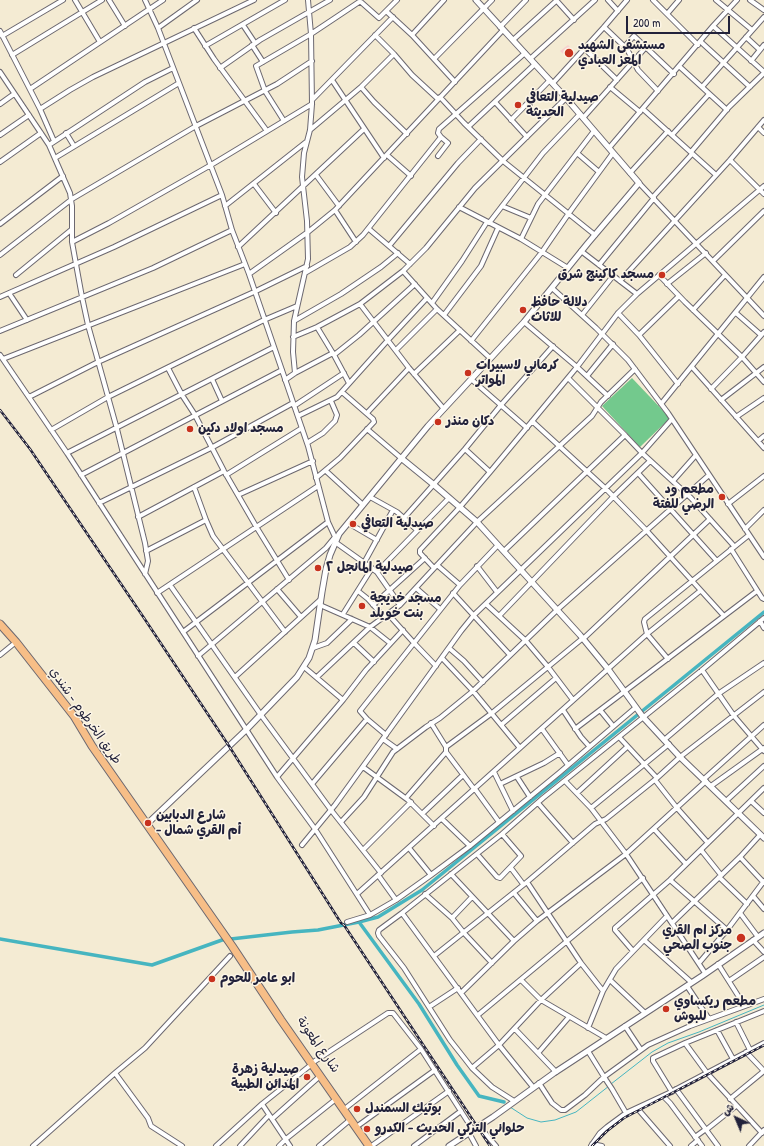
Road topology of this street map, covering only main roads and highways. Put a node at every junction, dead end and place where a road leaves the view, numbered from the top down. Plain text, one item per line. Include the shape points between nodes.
1 (0, 624) edge
2 (147, 824) joint
3 (313, 1062) junction
4 (372, 1146) edge

1 - 2 highway, طريق الخرطوم - شندي via 74,716
2 - 3 highway, شارع المعونة via 281,1020
3 - 4 highway, شارع المعونة
3 - 4 highway, شارع المعونة via 336,1099

